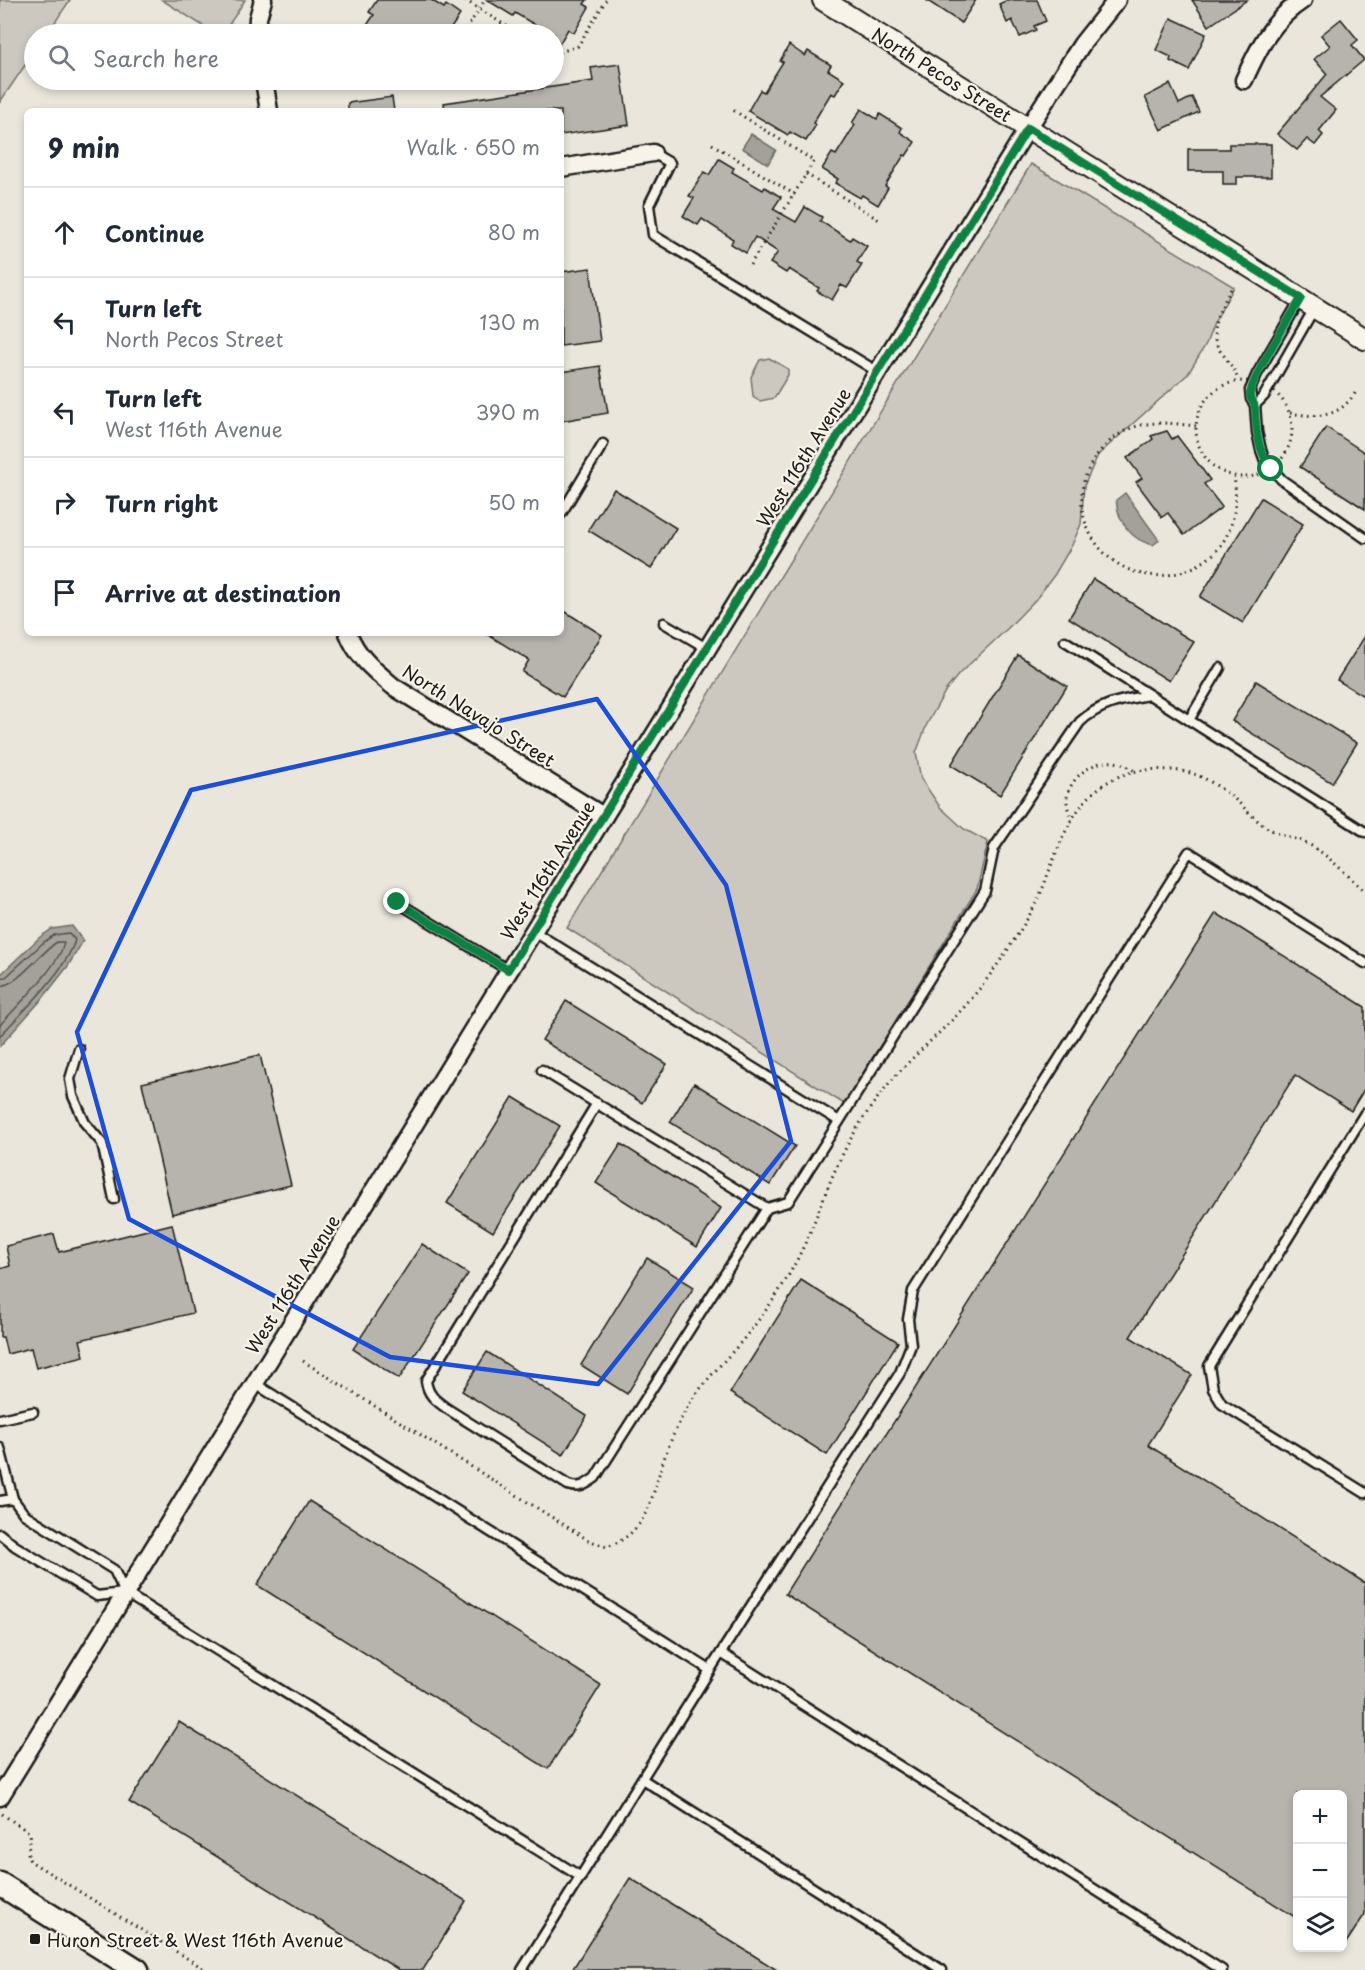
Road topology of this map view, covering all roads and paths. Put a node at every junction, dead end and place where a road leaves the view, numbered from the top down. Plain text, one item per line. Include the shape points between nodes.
1 (263, 0) edge
2 (465, 0) edge
3 (485, 0) edge
4 (606, 0) edge
5 (823, 0) edge
6 (1117, 0) edge
7 (1303, 0) edge
8 (479, 9) junction
9 (258, 24) edge
10 (470, 24) edge
11 (503, 24) edge
12 (564, 51) edge
13 (1244, 80) dead end
14 (266, 90) edge
15 (269, 108) edge
16 (733, 110) dead end
17 (776, 128) dead end
18 (1028, 128) junction
19 (772, 134) junction
20 (712, 144) dead end
21 (653, 153) joint
22 (564, 168) edge
23 (806, 174) junction
24 (794, 194) junction
25 (879, 220) dead end
26 (750, 265) dead end
27 (1232, 289) dead end
28 (1308, 303) junction
29 (1365, 339) edge
30 (878, 372) junction
31 (1238, 381) dead end
32 (1358, 390) dead end
33 (1255, 405) junction
34 (1290, 413) dead end
35 (1196, 426) dead end
36 (603, 444) dead end
37 (1234, 477) dead end
38 (564, 509) edge
39 (1365, 538) edge
40 (664, 623) dead end
41 (349, 636) edge
42 (1065, 641) dead end
43 (708, 649) junction
44 (1221, 668) dead end
45 (1149, 695) junction
46 (1188, 720) junction
47 (1135, 771) junction
48 (603, 816) junction
49 (1071, 821) junction
50 (1365, 832) edge
51 (1365, 891) edge
52 (397, 902) dead end
53 (533, 931) junction
54 (1365, 963) edge
55 (508, 970) junction
56 (79, 1049) dead end
57 (542, 1070) dead end
58 (597, 1103) junction
59 (1365, 1113) edge
60 (839, 1121) junction
61 (114, 1199) dead end
62 (767, 1208) junction
63 (303, 1361) dead end
64 (254, 1383) junction
65 (33, 1412) dead end
66 (0, 1419) edge
67 (0, 1448) edge
68 (1365, 1493) edge
69 (13, 1499) junction
70 (0, 1501) edge
71 (0, 1534) edge
72 (125, 1593) junction
73 (722, 1653) junction
74 (710, 1670) junction
75 (642, 1779) junction
76 (0, 1797) edge
77 (0, 1813) edge
78 (580, 1877) junction
79 (0, 1884) edge
80 (137, 1970) edge
81 (206, 1970) edge
82 (522, 1970) edge
83 (942, 1970) edge
84 (1222, 1970) edge

1 - 9 street
2 - 8 path
3 - 8 path
4 - 12 path via 578,46
5 - 18 street, North Pecos Street
6 - 18 street, West 116th Avenue via 1082,44
7 - 13 street via 1273,26
8 - 10 path
8 - 11 path
14 - 15 street
16 - 19 path
17 - 19 path
18 - 28 street, North Pecos Street
18 - 30 street, West 116th Avenue
19 - 23 path via 814,161
20 - 24 path
21 - 22 street
21 - 30 lane via 670,163 649,205 653,235
23 - 24 path
23 - 25 path
24 - 26 path
27 - 31 path via 1214,328 1215,341 1232,364
28 - 29 street, North Pecos Street
28 - 33 lane via 1264,396
28 - 33 lane via 1257,374 1250,396
30 - 43 street, West 116th Avenue
32 - 34 path via 1331,414
33 - 39 lane via 1261,450 1271,469
35 - 37 path via 1140,425 1116,436 1097,455 1085,479 1082,505 1088,531 1101,551 1120,566 1142,575 1166,576 1189,571 1209,558 1225,539 1234,517
36 - 38 lane
40 - 43 lane
41 - 48 street, North Navajo Street via 365,662 394,687
42 - 45 lane
43 - 48 street, West 116th Avenue
44 - 46 lane
45 - 46 lane
45 - 60 lane via 1100,707 1080,722 994,848 985,891
46 - 50 lane
47 - 49 path via 1107,781
47 - 49 path via 1120,763 1104,762 1078,775 1068,793
47 - 51 path via 1194,774 1232,796 1270,830 1309,844
48 - 53 street, West 116th Avenue
49 - 63 path via 1041,892 999,963 957,1015 904,1065 868,1111 837,1167 812,1232 792,1270 759,1320 700,1388 675,1431 650,1507 637,1526 617,1543 607,1547 588,1540
52 - 55 lane
53 - 55 street, West 116th Avenue
53 - 60 lane
54 - 73 lane via 1189,852 912,1291 908,1319 911,1345 900,1373
55 - 64 street, West 116th Avenue
56 - 61 lane via 70,1079 73,1096 85,1123 102,1143
57 - 58 lane
58 - 62 lane
58 - 62 lane via 426,1381 432,1397 446,1408 568,1485 576,1488 595,1478
59 - 68 lane via 1209,1366 1213,1389 1222,1404
60 - 62 lane via 788,1202
64 - 72 street, West 116th Avenue
64 - 74 lane
65 - 66 lane
67 - 69 lane
69 - 70 lane
69 - 72 lane via 35,1522 114,1570
71 - 72 lane via 97,1596
72 - 76 street, West 116th Avenue
72 - 78 lane
73 - 74 lane
73 - 84 lane
74 - 75 lane
75 - 78 lane
75 - 83 lane
77 - 81 path via 30,1833 30,1861
78 - 82 lane
79 - 80 main road

